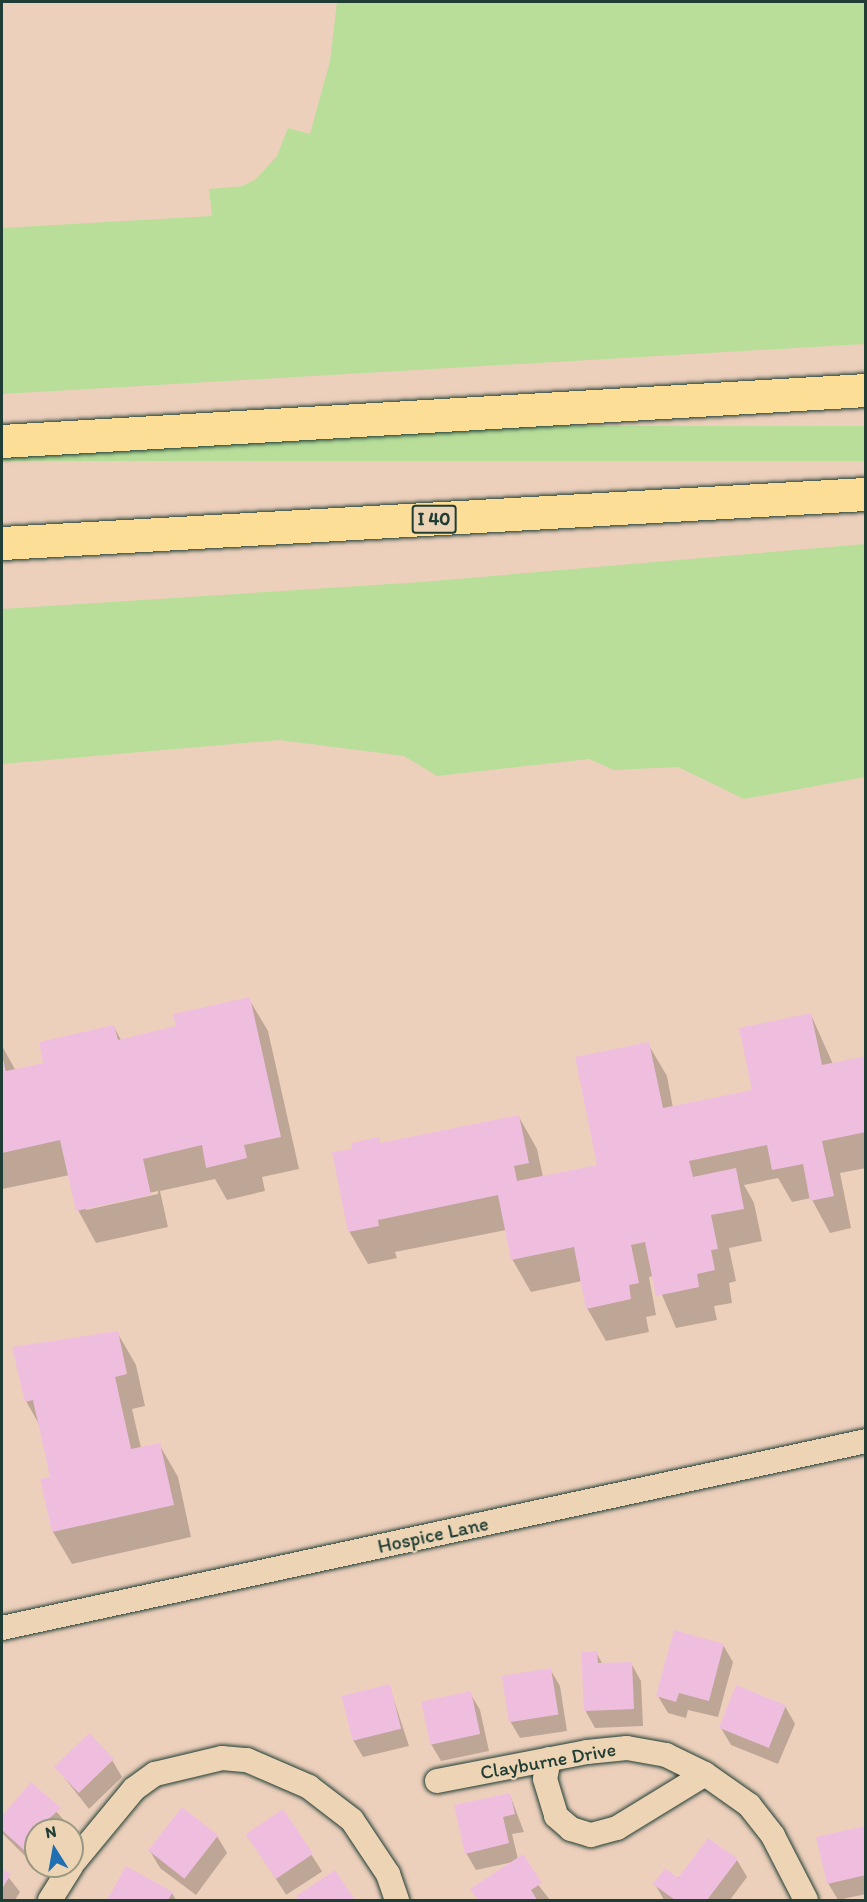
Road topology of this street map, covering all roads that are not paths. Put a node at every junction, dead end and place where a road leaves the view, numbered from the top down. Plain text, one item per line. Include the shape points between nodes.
1 (866, 390) edge
2 (2, 436) edge
3 (75, 437) junction
4 (2, 441) edge
5 (866, 494) edge
6 (2, 543) edge
7 (866, 1441) edge
8 (2, 1628) edge
9 (549, 1759) junction
10 (705, 1774) junction
11 (437, 1781) dead end
12 (84, 1850) edge
13 (63, 1878) edge
14 (50, 1900) edge
15 (396, 1900) edge
16 (806, 1900) edge

1 - 3 highway
2 - 3 highway
3 - 4 highway
5 - 6 highway, I 40
7 - 8 street, Hospice Lane
9 - 10 street, Clayburne Drive via 627,1748 666,1755
9 - 10 street via 545,1787 556,1816 571,1829 591,1835 618,1828
9 - 11 street, Clayburne Drive
10 - 16 street, Clayburne Drive via 749,1805 773,1836
12 - 15 street via 134,1790 155,1774 212,1759 247,1760 309,1788 352,1820 388,1874
13 - 14 street

